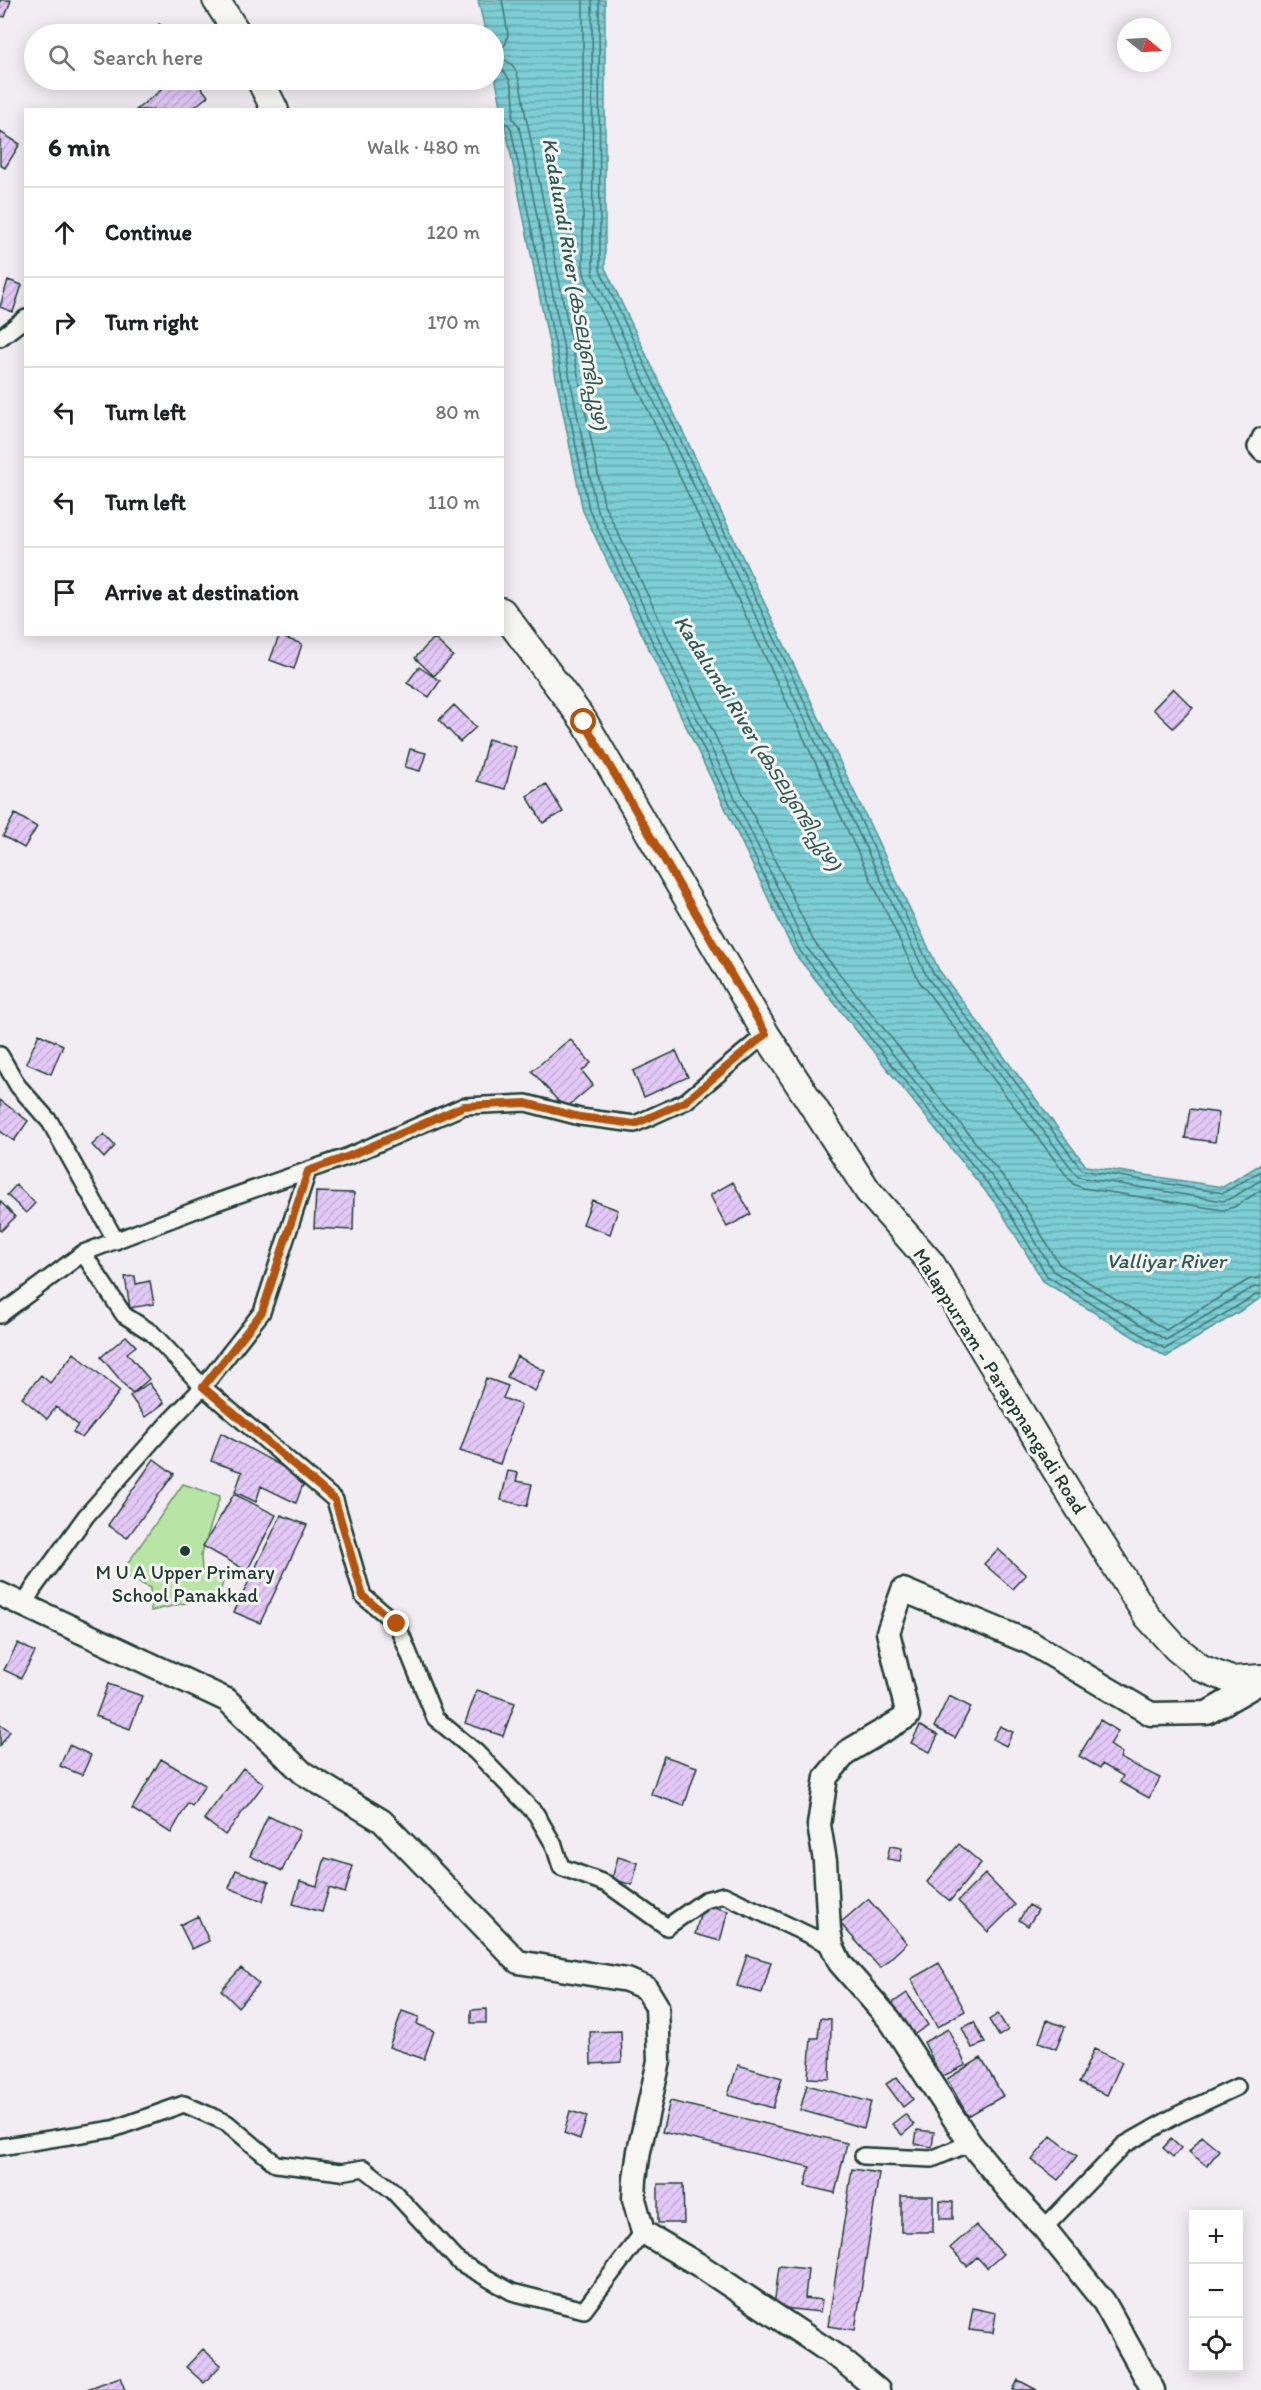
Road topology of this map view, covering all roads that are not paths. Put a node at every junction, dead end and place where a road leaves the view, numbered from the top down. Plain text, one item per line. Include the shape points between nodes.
1 (216, 0) edge
2 (232, 24) edge
3 (266, 90) edge
4 (274, 108) edge
5 (24, 320) edge
6 (0, 339) edge
7 (1261, 436) edge
8 (1261, 453) edge
9 (504, 614) edge
10 (766, 1034) junction
11 (0, 1055) edge
12 (308, 1171) junction
13 (116, 1241) junction
14 (83, 1253) junction
15 (0, 1315) edge
16 (203, 1387) junction
17 (0, 1594) edge
18 (24, 1605) junction
19 (1261, 1680) edge
20 (832, 1946) junction
21 (1237, 2087) dead end
22 (970, 2143) junction
23 (0, 2147) edge
24 (863, 2156) dead end
25 (1044, 2228) junction
26 (643, 2232) junction
27 (878, 2390) edge
28 (1153, 2390) edge

1 - 2 main road
3 - 4 main road
5 - 6 street
7 - 8 street via 1256,447
9 - 10 main road, Malappurram - Parappnangadi Road via 584,722
10 - 12 street via 686,1101 635,1124 580,1117 526,1103 464,1106
10 - 19 main road, Malappurram - Parappnangadi Road via 868,1191 931,1263 1147,1616 1176,1648 1202,1668 1231,1680
11 - 13 street via 18,1086 50,1122
12 - 13 street
12 - 16 street via 262,1312
13 - 14 street
14 - 15 street
14 - 16 street via 124,1315 152,1333
16 - 18 street via 86,1516
16 - 20 street via 335,1500 363,1596 397,1624 435,1718 476,1752 536,1814 554,1845 561,1867 607,1884 667,1927 705,1900 724,1895
17 - 18 main road
18 - 26 main road via 227,1700 303,1773 382,1821 518,1962 627,1980 646,1988 657,2006 659,2061 635,2179 634,2199
19 - 20 main road via 1208,1713 1151,1713 1031,1643 903,1590 888,1632 908,1716 847,1752 826,1778 819,1825
20 - 22 main road via 840,1963 890,2020
21 - 25 street via 1124,2145
22 - 24 street via 932,2159
22 - 25 main road
23 - 26 street via 113,2129 184,2104 227,2123 276,2164 341,2172 364,2168 393,2191 459,2262 512,2292 584,2310
25 - 28 main road via 1104,2302
26 - 27 main road via 842,2360

